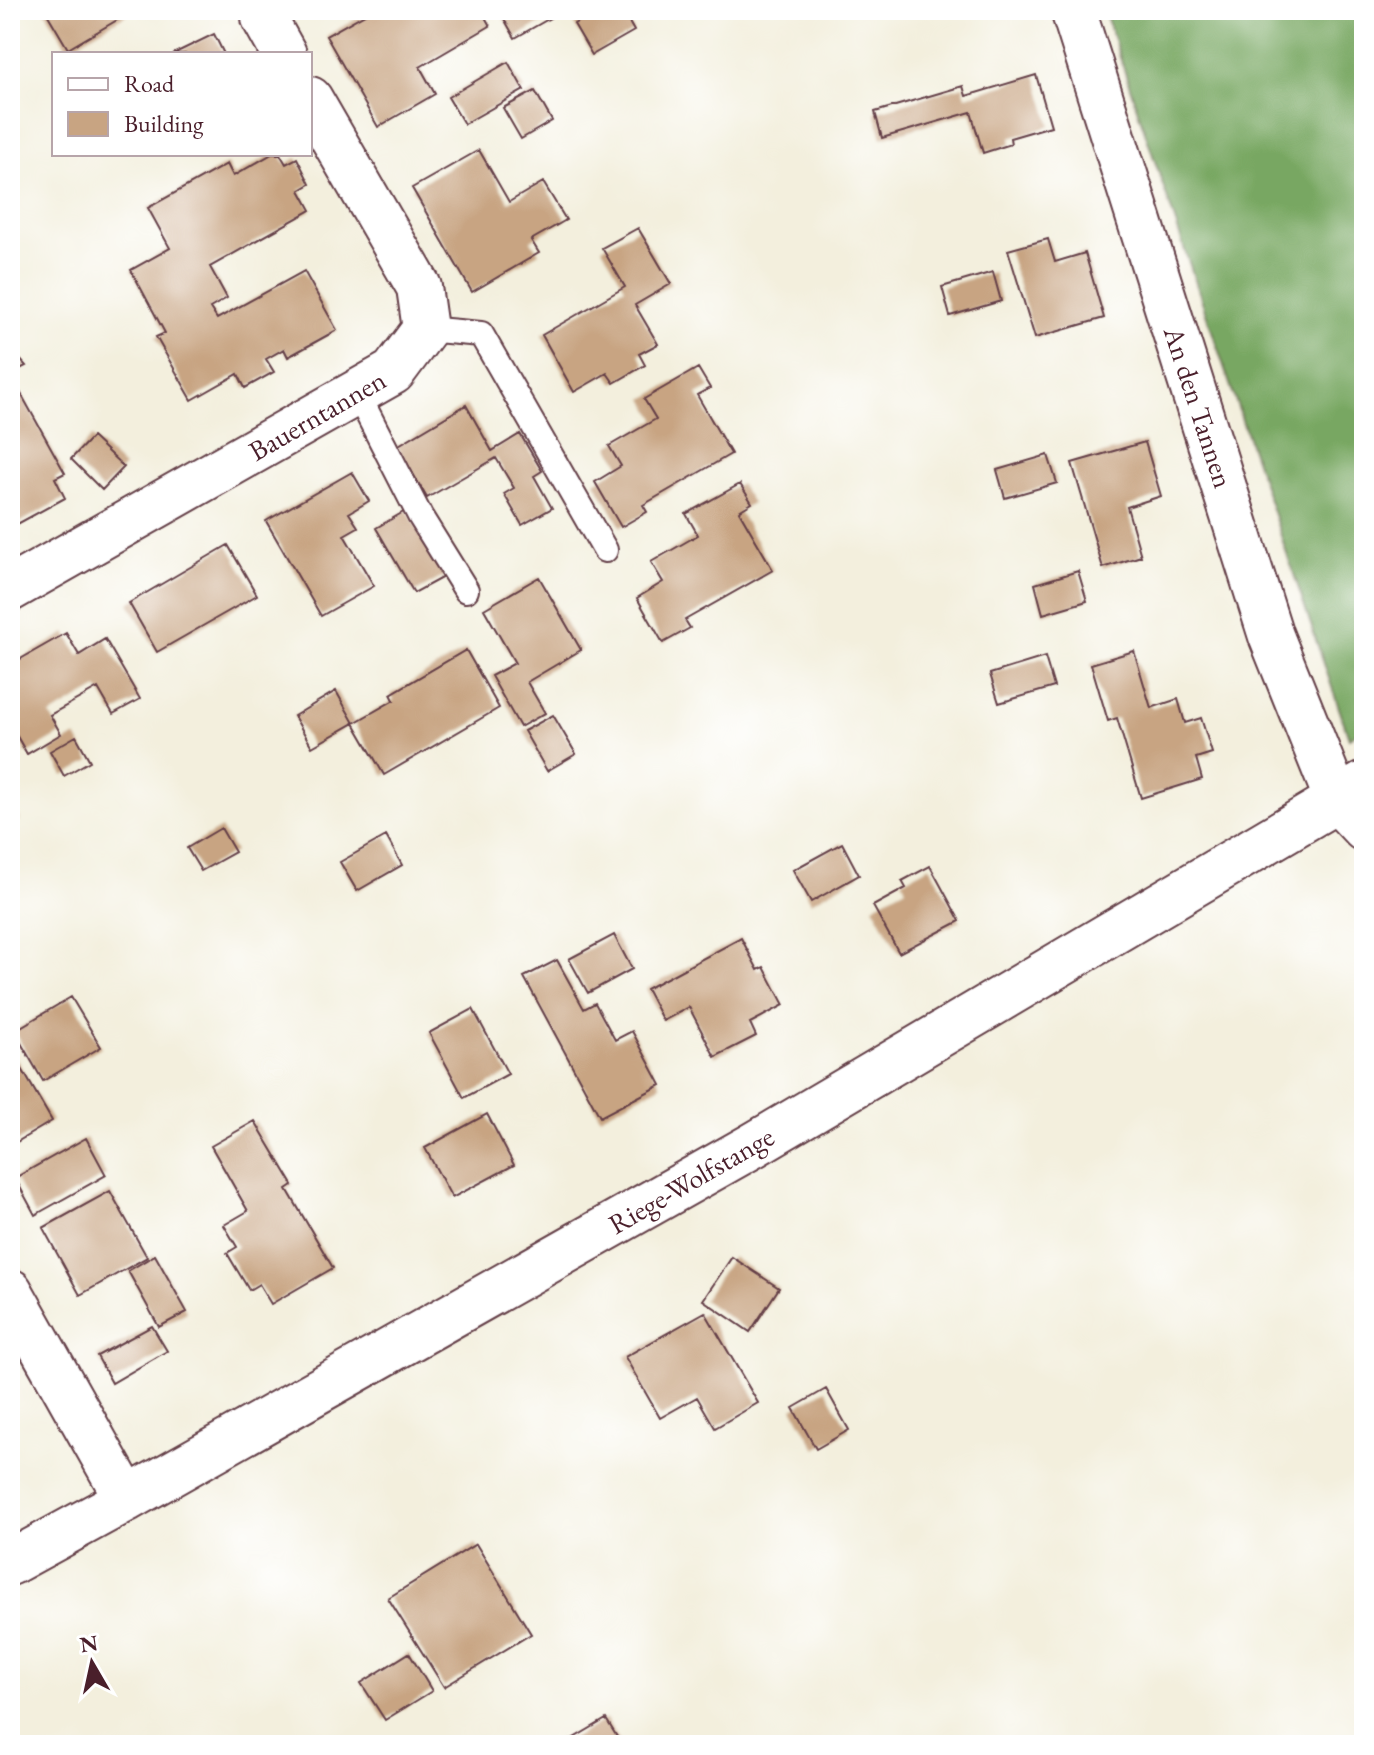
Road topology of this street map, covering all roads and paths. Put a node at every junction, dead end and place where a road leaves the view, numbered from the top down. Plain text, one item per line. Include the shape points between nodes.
1 (264, 10) edge
2 (1073, 10) edge
3 (283, 52) edge
4 (312, 102) edge
5 (425, 329) junction
6 (357, 393) junction
7 (605, 550) dead end
8 (10, 589) edge
9 (466, 590) dead end
10 (1355, 804) edge
11 (10, 1291) edge
12 (127, 1499) junction
13 (10, 1563) edge

1 - 3 street
2 - 10 street, An den Tannen via 1271,636
4 - 5 street via 419,287
5 - 6 street, Bauerntannen via 393,372
5 - 7 lane via 481,334
6 - 8 street, Bauerntannen
6 - 9 lane via 420,516
10 - 12 street, Riege-Wolfstange
11 - 12 street
12 - 13 street, Riege-Wolfstange

